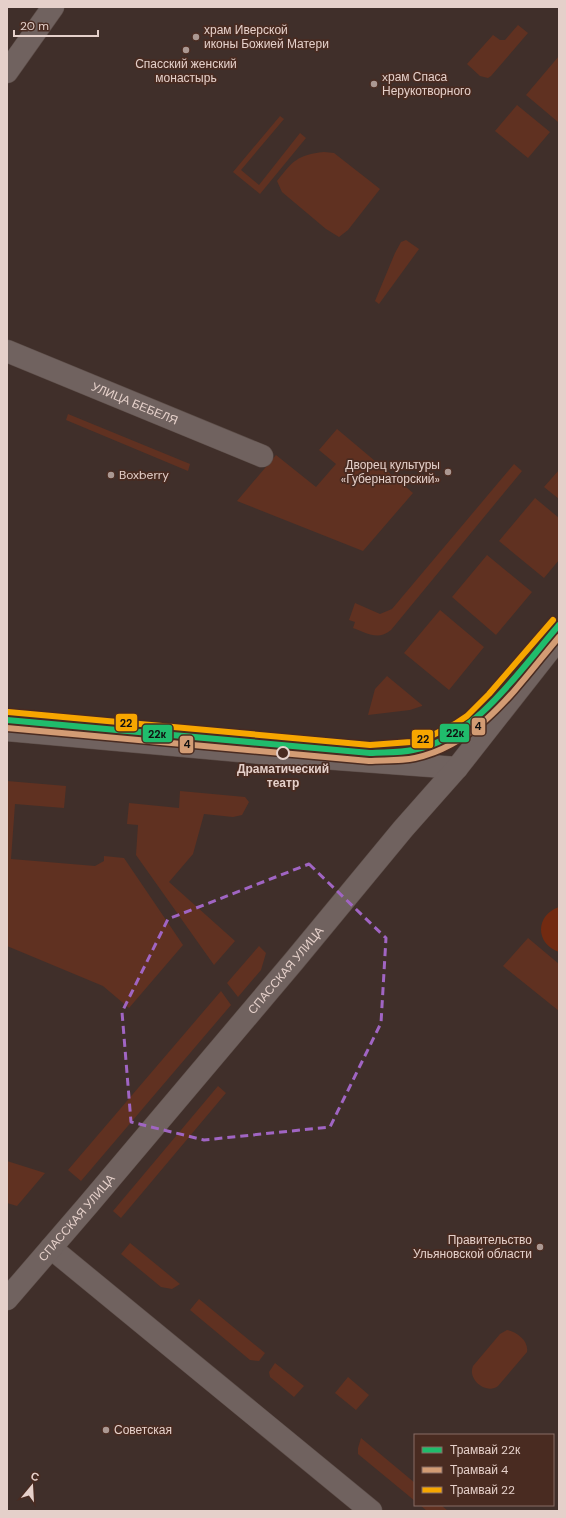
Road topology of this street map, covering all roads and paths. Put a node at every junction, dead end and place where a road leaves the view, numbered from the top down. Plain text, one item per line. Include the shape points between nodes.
1 (53, 7) edge
2 (7, 72) edge
3 (7, 351) edge
4 (262, 456) dead end
5 (559, 638) edge
6 (7, 730) edge
7 (457, 768) junction
8 (51, 1248) junction
9 (7, 1299) edge
10 (371, 1511) edge

1 - 2 street
3 - 4 street, УЛИЦА БЕБЕЛЯ
5 - 7 street, СПАССКАЯ УЛИЦА
6 - 7 street
7 - 8 street, СПАССКАЯ УЛИЦА
8 - 9 street, СПАССКАЯ УЛИЦА
8 - 10 street

